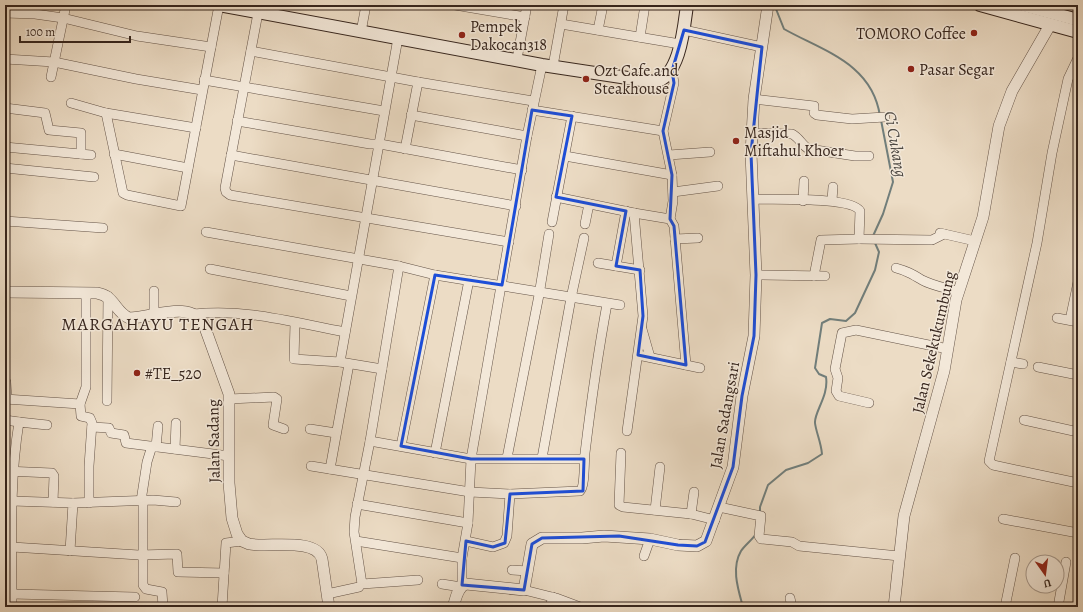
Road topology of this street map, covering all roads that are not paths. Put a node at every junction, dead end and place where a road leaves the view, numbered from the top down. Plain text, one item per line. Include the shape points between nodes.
1 (66, 5) edge
2 (219, 5) edge
3 (366, 5) edge
4 (455, 5) edge
5 (527, 5) edge
6 (564, 5) edge
7 (603, 5) edge
8 (645, 5) edge
9 (687, 5) edge
10 (768, 5) edge
11 (980, 5) edge
12 (1023, 5) edge
13 (35, 10) edge
14 (5, 13) edge
15 (258, 13) junction
16 (1054, 15) edge
17 (525, 17) junction
18 (63, 18) junction
19 (1078, 20) edge
20 (561, 24) junction
21 (598, 30) junction
22 (684, 30) junction
23 (361, 32) junction
24 (1078, 32) edge
25 (640, 37) junction
26 (398, 38) junction
27 (680, 44) junction
28 (211, 47) junction
29 (762, 47) junction
30 (251, 51) junction
31 (1078, 58) edge
32 (5, 59) edge
33 (517, 59) junction
34 (54, 62) junction
35 (547, 65) junction
36 (672, 71) junction
37 (391, 76) junction
38 (51, 77) dead end
39 (204, 80) junction
40 (418, 82) junction
41 (244, 88) junction
42 (202, 90) junction
43 (754, 99) junction
44 (534, 101) junction
45 (71, 103) dead end
46 (5, 108) edge
47 (532, 110) junction
48 (384, 111) junction
49 (106, 113) junction
50 (411, 115) junction
51 (572, 116) junction
52 (881, 117) dead end
53 (237, 121) junction
54 (196, 128) junction
55 (663, 131) junction
56 (752, 134) junction
57 (527, 136) junction
58 (380, 144) junction
59 (5, 147) edge
60 (405, 149) junction
61 (710, 152) dead end
62 (81, 154) junction
63 (114, 154) junction
64 (91, 155) dead end
65 (231, 155) junction
66 (669, 155) junction
67 (565, 156) junction
68 (869, 156) dead end
69 (5, 168) edge
70 (188, 168) junction
71 (522, 170) junction
72 (672, 175) junction
73 (94, 177) dead end
74 (374, 180) junction
75 (804, 180) dead end
76 (718, 186) dead end
77 (833, 187) dead end
78 (673, 192) junction
79 (556, 197) junction
80 (753, 199) junction
81 (832, 200) junction
82 (803, 201) junction
83 (589, 204) junction
84 (516, 206) junction
85 (630, 212) junction
86 (367, 218) junction
87 (670, 219) junction
88 (5, 222) edge
89 (552, 222) dead end
90 (585, 224) dead end
91 (103, 228) dead end
92 (206, 232) dead end
93 (549, 234) dead end
94 (584, 238) dead end
95 (698, 238) dead end
96 (675, 239) junction
97 (859, 239) junction
98 (976, 241) junction
99 (510, 242) junction
100 (358, 260) junction
101 (598, 263) dead end
102 (399, 266) junction
103 (616, 266) junction
104 (896, 268) dead end
105 (210, 270) dead end
106 (640, 270) junction
107 (435, 274) junction
108 (756, 274) junction
109 (814, 276) junction
110 (825, 276) dead end
111 (469, 280) junction
112 (1078, 282) edge
113 (502, 285) junction
114 (154, 291) dead end
115 (539, 291) junction
116 (5, 292) edge
117 (959, 292) junction
118 (86, 293) junction
119 (108, 296) junction
120 (351, 296) junction
121 (571, 298) junction
122 (607, 304) junction
123 (620, 305) dead end
124 (194, 314) junction
125 (154, 315) junction
126 (1057, 318) dead end
127 (1074, 321) edge
128 (295, 323) junction
129 (642, 328) junction
130 (345, 332) junction
131 (948, 349) junction
132 (638, 355) junction
133 (650, 357) junction
134 (1011, 362) junction
135 (344, 363) junction
136 (1023, 364) dead end
137 (686, 365) junction
138 (1038, 366) dead end
139 (700, 368) dead end
140 (382, 369) junction
141 (1078, 375) edge
142 (6, 382) edge
143 (6, 399) edge
144 (229, 399) junction
145 (107, 401) dead end
146 (869, 403) dead end
147 (80, 404) junction
148 (5, 420) edge
149 (1024, 420) dead end
150 (19, 422) junction
151 (176, 423) dead end
152 (47, 425) dead end
153 (158, 426) dead end
154 (92, 427) junction
155 (284, 429) dead end
156 (310, 429) dead end
157 (626, 431) dead end
158 (1078, 432) edge
159 (336, 433) junction
160 (370, 441) junction
161 (154, 446) junction
162 (401, 446) junction
163 (174, 449) junction
164 (435, 453) junction
165 (621, 453) dead end
166 (229, 456) junction
167 (507, 458) junction
168 (542, 458) junction
169 (471, 459) junction
170 (584, 459) junction
171 (311, 466) dead end
172 (660, 467) dead end
173 (330, 469) junction
174 (9, 471) edge
175 (362, 475) junction
176 (1078, 483) edge
177 (470, 492) junction
178 (694, 492) dead end
179 (510, 494) junction
180 (12, 501) junction
181 (142, 501) junction
182 (53, 502) junction
183 (176, 502) dead end
184 (89, 503) junction
185 (73, 504) junction
186 (357, 504) junction
187 (719, 507) junction
188 (655, 510) junction
189 (691, 514) junction
190 (1003, 519) dead end
191 (715, 520) junction
192 (468, 523) junction
193 (1078, 533) edge
194 (650, 539) junction
195 (242, 541) junction
196 (356, 541) junction
197 (466, 541) junction
198 (9, 544) edge
199 (70, 551) junction
200 (142, 555) junction
201 (644, 556) dead end
202 (899, 556) junction
203 (462, 558) junction
204 (1015, 558) dead end
205 (1066, 562) dead end
206 (512, 570) dead end
207 (528, 571) junction
208 (224, 573) junction
209 (418, 580) dead end
210 (442, 584) dead end
211 (462, 586) junction
212 (359, 587) dead end
213 (524, 590) junction
214 (12, 594) junction
215 (327, 594) junction
216 (134, 597) dead end
217 (553, 597) junction
218 (12, 607) edge
219 (163, 607) edge
220 (222, 607) edge
221 (329, 607) edge
222 (453, 607) edge
223 (550, 607) edge
224 (580, 607) edge
225 (894, 607) edge
226 (1005, 607) edge
227 (1058, 607) edge

1 - 18 street
2 - 15 main road
2 - 28 street
3 - 23 street
4 - 17 street
5 - 17 street
6 - 20 street
7 - 21 street
8 - 25 street
9 - 22 main road
10 - 29 street, Jalan Sadangsari
11 - 16 main road
12 - 16 main road
13 - 14 street
13 - 18 street
15 - 23 main road
15 - 30 street
16 - 19 main road
16 - 24 main road
16 - 98 street, Jalan Sekekukumbung via 1002,113 983,217
17 - 33 street
18 - 28 street via 137,36
18 - 34 street
20 - 21 street
20 - 35 street
21 - 25 street
22 - 27 main road
22 - 29 street
23 - 26 main road
25 - 27 street
26 - 33 main road
26 - 37 street
27 - 36 main road
28 - 39 street
29 - 43 street, Jalan Sadangsari
30 - 37 street
30 - 41 street
31 - 134 street via 1068,79
32 - 34 street
33 - 35 main road
34 - 38 street
34 - 42 street via 136,80
35 - 36 main road via 654,82
35 - 44 street
36 - 55 street via 674,83
37 - 40 street
37 - 48 street
39 - 41 street
39 - 42 street
40 - 44 street
40 - 50 street
41 - 48 street
41 - 53 street
42 - 54 street
43 - 52 street via 814,106 814,113 817,115 852,119
43 - 56 street, Jalan Sadangsari
44 - 47 street
45 - 49 street
46 - 62 street via 45,113 49,130 81,133
47 - 51 street
47 - 57 street
48 - 58 street
49 - 54 street
49 - 63 street
50 - 57 street
50 - 60 street
51 - 55 street
51 - 67 street
53 - 58 street
53 - 65 street
54 - 70 street
55 - 66 street
56 - 68 street via 792,134 809,149
56 - 80 street, Jalan Sadangsari
57 - 71 street
58 - 60 street
58 - 74 street
59 - 62 street
60 - 71 street
61 - 66 street
62 - 64 street
63 - 70 street
63 - 70 street via 124,194 179,206 182,204
65 - 74 street
65 - 86 street via 225,188 230,195
66 - 72 street
67 - 72 street
67 - 79 street
69 - 73 street
71 - 84 street
72 - 78 street
74 - 84 street
74 - 86 street
75 - 82 street
76 - 78 street
77 - 81 street
78 - 87 street
79 - 83 street
79 - 89 street
80 - 82 street
80 - 108 street, Jalan Sadangsari
81 - 82 street
81 - 97 street via 858,208
83 - 85 street
83 - 90 street
84 - 99 street
85 - 87 street
85 - 103 street
85 - 106 street
86 - 99 street
86 - 100 street
87 - 96 street via 674,226
88 - 91 street
92 - 100 street
93 - 115 street
94 - 121 street
95 - 96 street
96 - 137 street
97 - 98 street via 932,240 941,233
97 - 109 street via 821,240
98 - 117 street, Jalan Sekekukumbung
99 - 113 street
100 - 102 street
100 - 120 street
101 - 103 street
102 - 107 street
102 - 140 street
103 - 106 street
104 - 117 street via 913,273 934,285
105 - 120 street
106 - 129 street
107 - 111 street
107 - 162 street
108 - 109 street
108 - 187 street, Jalan Sadangsari via 754,336 742,396 733,467
109 - 110 street
111 - 113 street
111 - 164 street
112 - 127 street
113 - 115 street
113 - 169 street
114 - 125 street
115 - 121 street
115 - 167 street
116 - 118 street
117 - 131 street, Jalan Sekekukumbung
118 - 119 street
118 - 147 street via 86,387
119 - 125 street via 129,318
119 - 145 street
120 - 130 street
121 - 122 street
121 - 168 street
122 - 123 street
122 - 170 street via 592,388
124 - 125 street via 182,311
124 - 128 street via 217,311 242,312
124 - 144 street, Jalan Sadang via 204,325
126 - 127 street
128 - 130 street
128 - 135 street via 290,358
129 - 132 street
129 - 133 street
130 - 135 street
131 - 146 street via 856,330 842,333 835,369 838,378 836,391 839,396
131 - 202 street, Jalan Sekekukumbung via 904,516
132 - 133 street
132 - 157 street
133 - 137 street
134 - 136 street
134 - 176 street via 989,462
135 - 140 street
135 - 159 street
137 - 139 street
138 - 141 street
140 - 160 street
142 - 143 street
143 - 147 street
144 - 155 street via 274,397 277,399 273,425
144 - 166 street, Jalan Sadang
147 - 154 street via 80,415 90,418
148 - 150 street
149 - 158 street
150 - 152 street
150 - 174 street
151 - 163 street
153 - 161 street
154 - 161 street via 109,428 112,433 124,435 126,443
154 - 184 street
156 - 159 street
159 - 173 street
160 - 162 street
160 - 175 street
161 - 163 street
161 - 181 street via 147,462
162 - 164 street
163 - 166 street
164 - 169 street
165 - 188 street via 618,505
166 - 195 street, Jalan Sadang via 232,518 235,530
167 - 168 street
167 - 169 street
168 - 170 street
169 - 177 street
170 - 179 street via 583,489 580,491
171 - 173 street
172 - 188 street
173 - 175 street
174 - 180 street
174 - 182 street via 53,474
175 - 177 street
175 - 186 street
177 - 179 street
177 - 192 street
178 - 189 street
179 - 197 street via 507,536 504,543 492,547
180 - 182 street
180 - 198 street
181 - 183 street
181 - 184 street
181 - 200 street
182 - 185 street
184 - 185 street
185 - 199 street
186 - 192 street
186 - 196 street via 354,524
187 - 191 street, Jalan Sadangsari
187 - 202 street via 760,515 761,538 792,542 799,546
188 - 189 street
189 - 191 street
190 - 193 street
191 - 194 street, Jalan Sadangsari via 706,541 702,544 678,545
192 - 197 street
194 - 201 street
194 - 207 street, Jalan Sadangsari via 619,536 542,538 532,544
195 - 208 street via 227,542
195 - 215 street via 254,545 302,546 315,550 321,556
196 - 203 street
196 - 209 street via 362,584
197 - 203 street
198 - 199 street
198 - 214 street
199 - 200 street
200 - 208 street via 177,554 179,572
200 - 219 street via 142,585 146,589 162,592
202 - 225 street, Jalan Sekekukumbung
203 - 211 street
204 - 226 street
205 - 227 street
206 - 207 street
207 - 213 street, Jalan Sadangsari
208 - 220 street
210 - 211 street
211 - 213 street via 475,584
211 - 222 street
212 - 215 street
213 - 217 street
214 - 216 street
214 - 218 street
215 - 221 street
217 - 223 street
217 - 224 street

